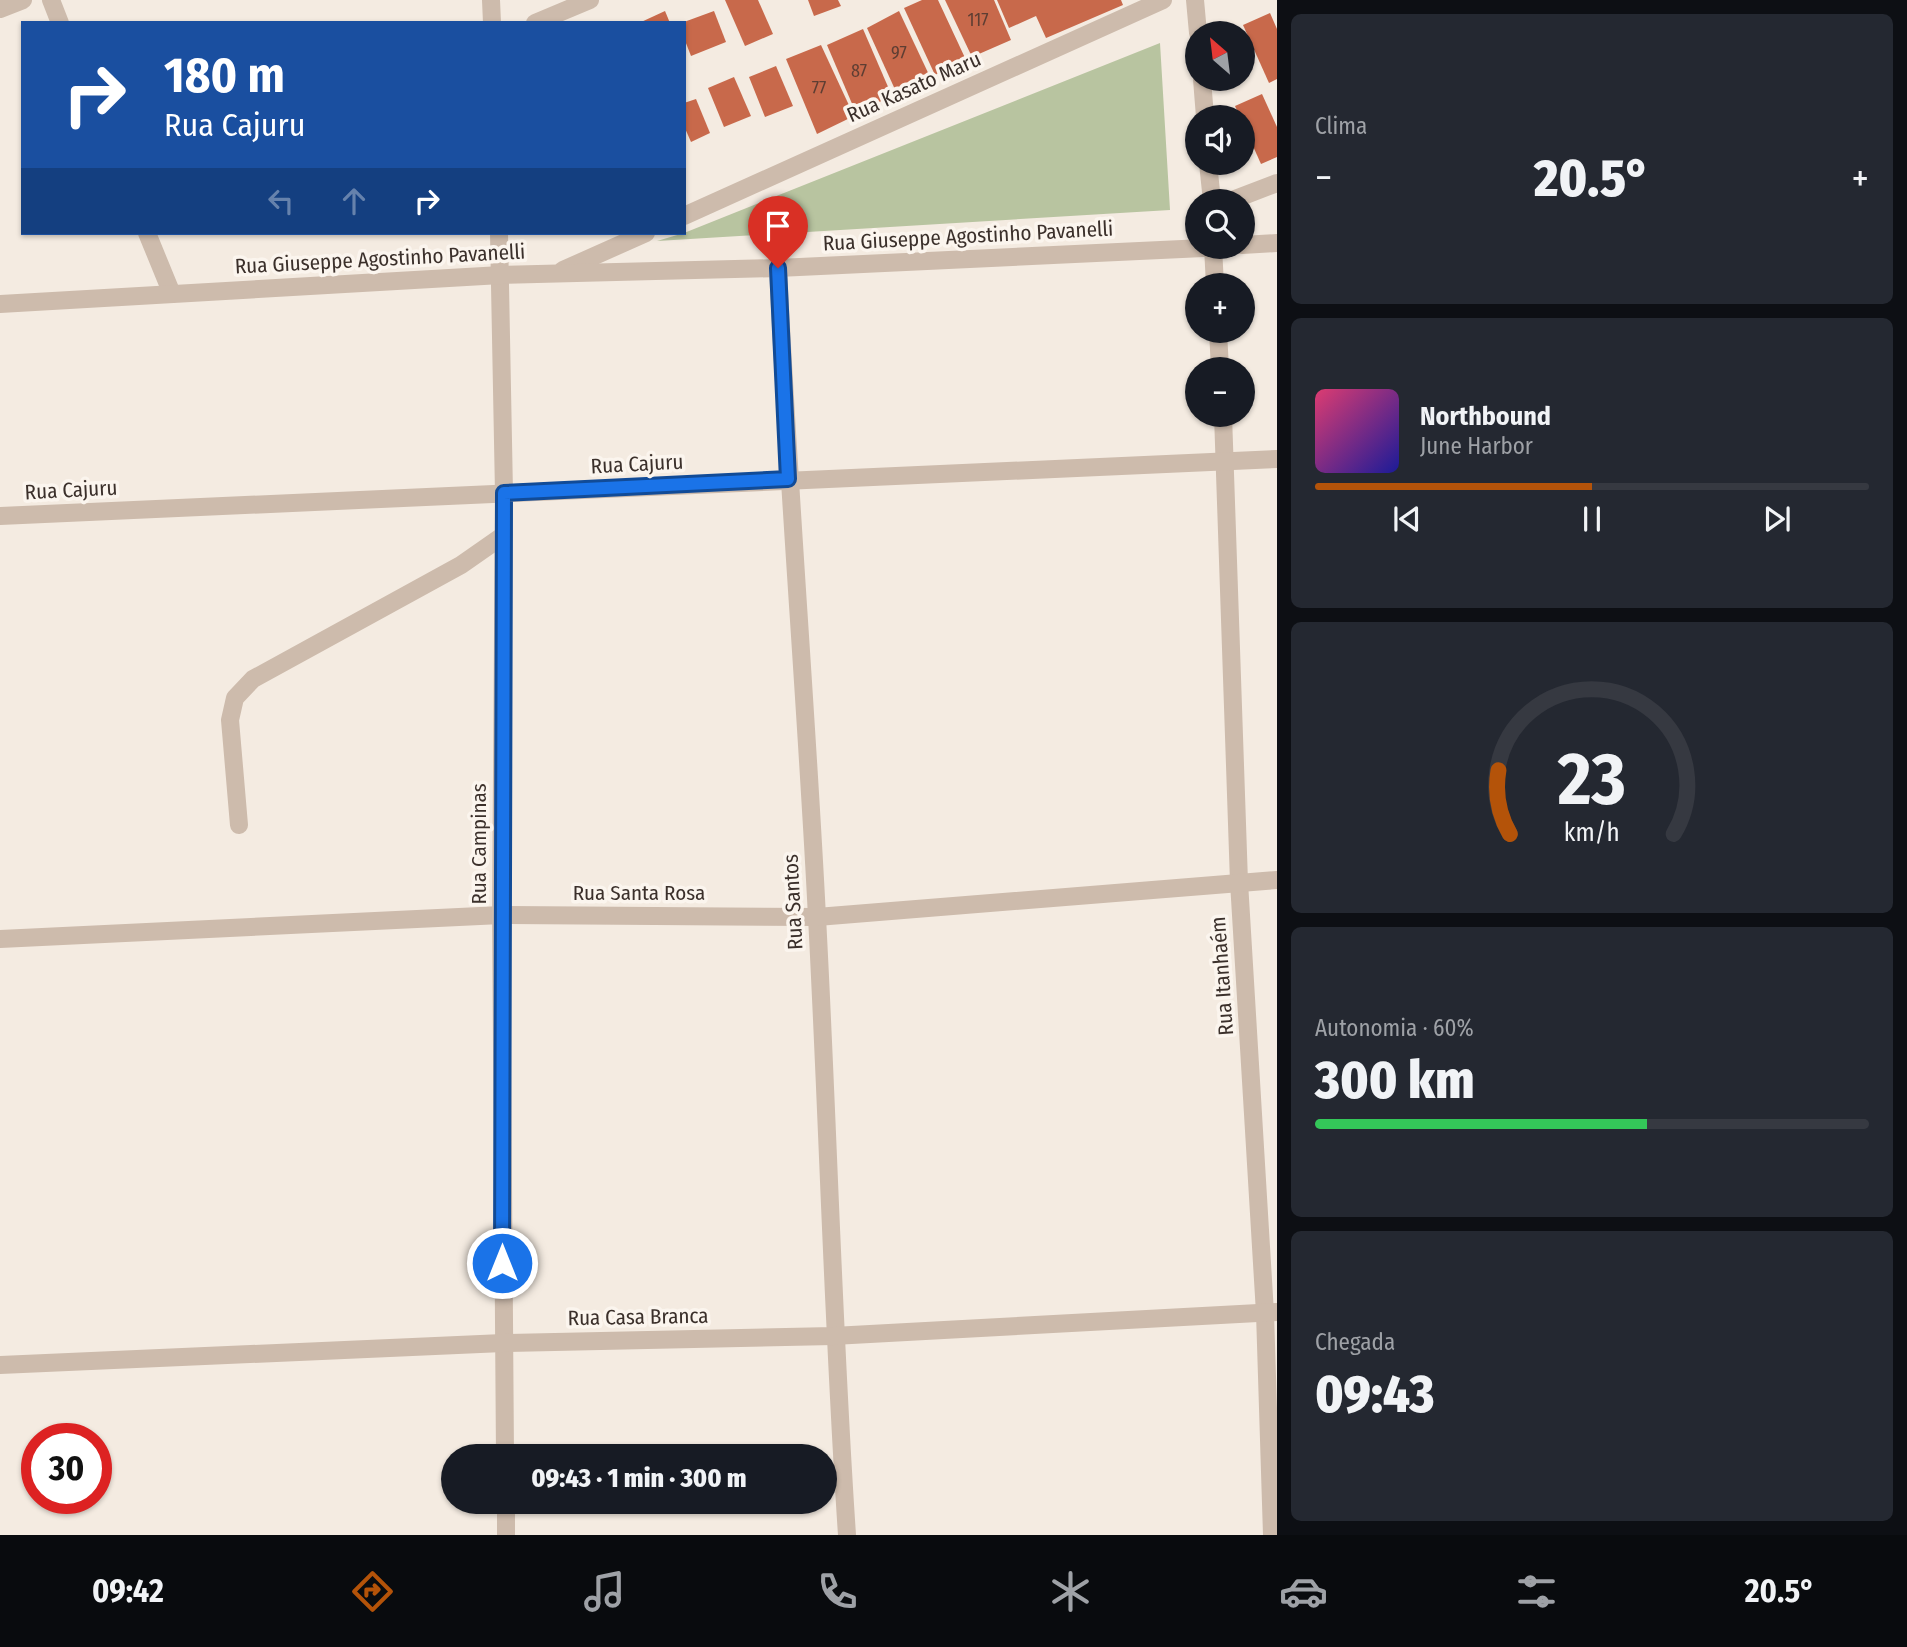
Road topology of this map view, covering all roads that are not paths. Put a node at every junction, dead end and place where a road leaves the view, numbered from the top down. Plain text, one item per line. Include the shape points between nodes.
1 (23, 0) edge
2 (51, 0) edge
3 (491, 0) edge
4 (590, 0) edge
5 (1163, 0) edge
6 (1195, 0) edge
7 (0, 9) edge
8 (59, 21) edge
9 (492, 21) edge
10 (540, 21) edge
11 (1197, 21) edge
12 (1277, 183) edge
13 (1255, 191) edge
14 (686, 215) edge
15 (148, 235) edge
16 (499, 235) edge
17 (642, 235) edge
18 (1277, 243) edge
19 (1255, 244) edge
20 (1185, 248) edge
21 (778, 268) junction
22 (556, 273) junction
23 (501, 275) junction
24 (172, 294) junction
25 (0, 304) edge
26 (1224, 427) edge
27 (1277, 459) edge
28 (1226, 462) junction
29 (788, 479) junction
30 (504, 493) junction
31 (0, 516) edge
32 (504, 536) junction
33 (239, 824) dead end
34 (1273, 876) edge
35 (1239, 882) junction
36 (501, 915) junction
37 (817, 917) junction
38 (0, 939) edge
39 (1271, 1312) edge
40 (833, 1336) junction
41 (503, 1343) junction
42 (0, 1366) edge
43 (505, 1444) edge
44 (506, 1514) edge
45 (506, 1535) edge
46 (847, 1535) edge
47 (1272, 1535) edge

1 - 7 street
2 - 8 street
3 - 9 street
4 - 10 street
5 - 14 street, Rua Kasato Maru
6 - 11 street
12 - 13 street
15 - 24 street
16 - 23 street, Rua Campinas
17 - 22 street
18 - 19 street
20 - 21 street, Rua Giuseppe Agostinho Pavanelli
21 - 22 street, Rua Giuseppe Agostinho Pavanelli
21 - 29 street, Rua Santos
22 - 23 street, Rua Giuseppe Agostinho Pavanelli
23 - 24 street, Rua Giuseppe Agostinho Pavanelli
23 - 30 street, Rua Campinas
24 - 25 street, Rua Giuseppe Agostinho Pavanelli
26 - 28 street, Rua Itanhaém
27 - 28 street, Rua Cajuru
28 - 29 street, Rua Cajuru
28 - 35 street, Rua Itanhaém
29 - 30 street, Rua Cajuru
29 - 37 street, Rua Santos
30 - 31 street, Rua Cajuru
30 - 32 street, Rua Campinas
32 - 33 street via 461,565 253,679 235,698 230,720
32 - 36 street, Rua Campinas
34 - 35 street, Rua Santa Rosa
35 - 37 street, Rua Santa Rosa
35 - 39 street, Rua Itanhaém
36 - 37 street, Rua Santa Rosa
36 - 38 street, Rua Santa Rosa
36 - 41 street, Rua Campinas
37 - 40 street, Rua Santos
39 - 40 street, Rua Casa Branca
39 - 47 street, Rua Itanhaém
40 - 41 street, Rua Casa Branca
40 - 46 street, Rua Santos
41 - 42 street, Rua Casa Branca
41 - 43 street, Rua Campinas
44 - 45 street

